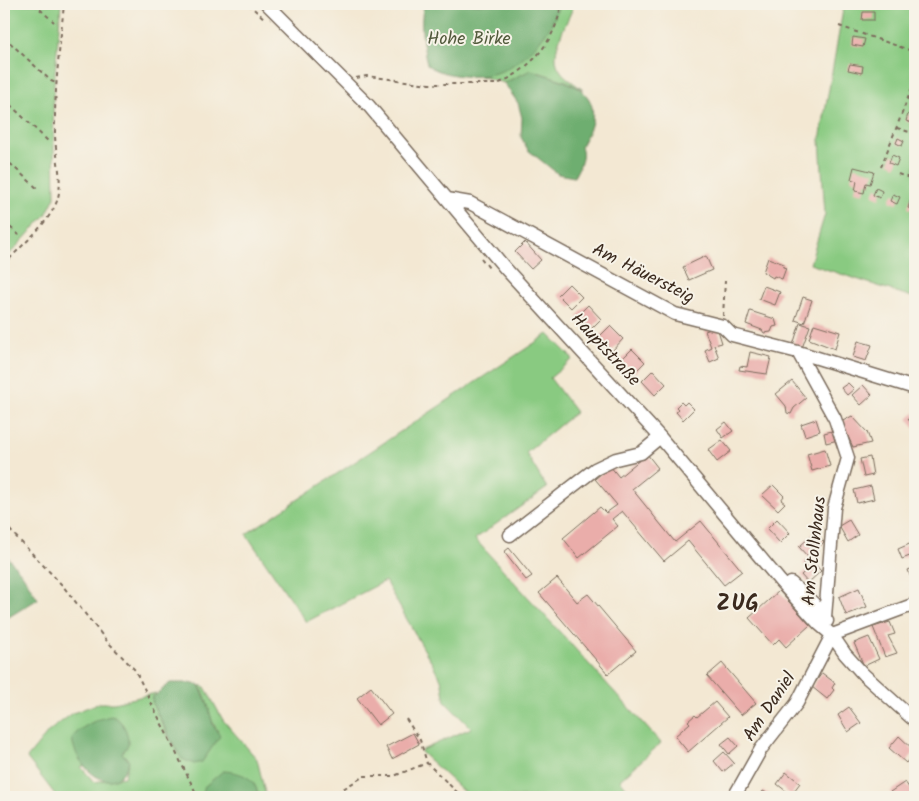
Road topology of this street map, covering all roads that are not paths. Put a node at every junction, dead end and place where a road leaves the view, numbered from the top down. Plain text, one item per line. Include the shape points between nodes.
1 (267, 4) edge
2 (447, 199) junction
3 (798, 352) junction
4 (915, 388) edge
5 (660, 437) junction
6 (510, 534) dead end
7 (780, 581) junction
8 (915, 604) edge
9 (825, 617) junction
10 (832, 635) junction
11 (915, 721) edge
12 (734, 797) edge

1 - 2 street, Hauptstraße via 344,79
2 - 3 street, Am Häuersteig via 470,203 675,314
2 - 5 street, Hauptstraße via 516,280
3 - 4 street, Am Häuersteig
3 - 9 street, Am Stollnhaus via 835,419 848,458 834,508
5 - 6 street via 641,453 616,458 595,469
5 - 7 street, Hauptstraße
7 - 9 street via 793,584
7 - 10 street, Hauptstraße
8 - 10 street
9 - 10 street
10 - 11 street, Hauptstraße via 863,674
10 - 12 street, Am Daniel via 797,704 761,749

